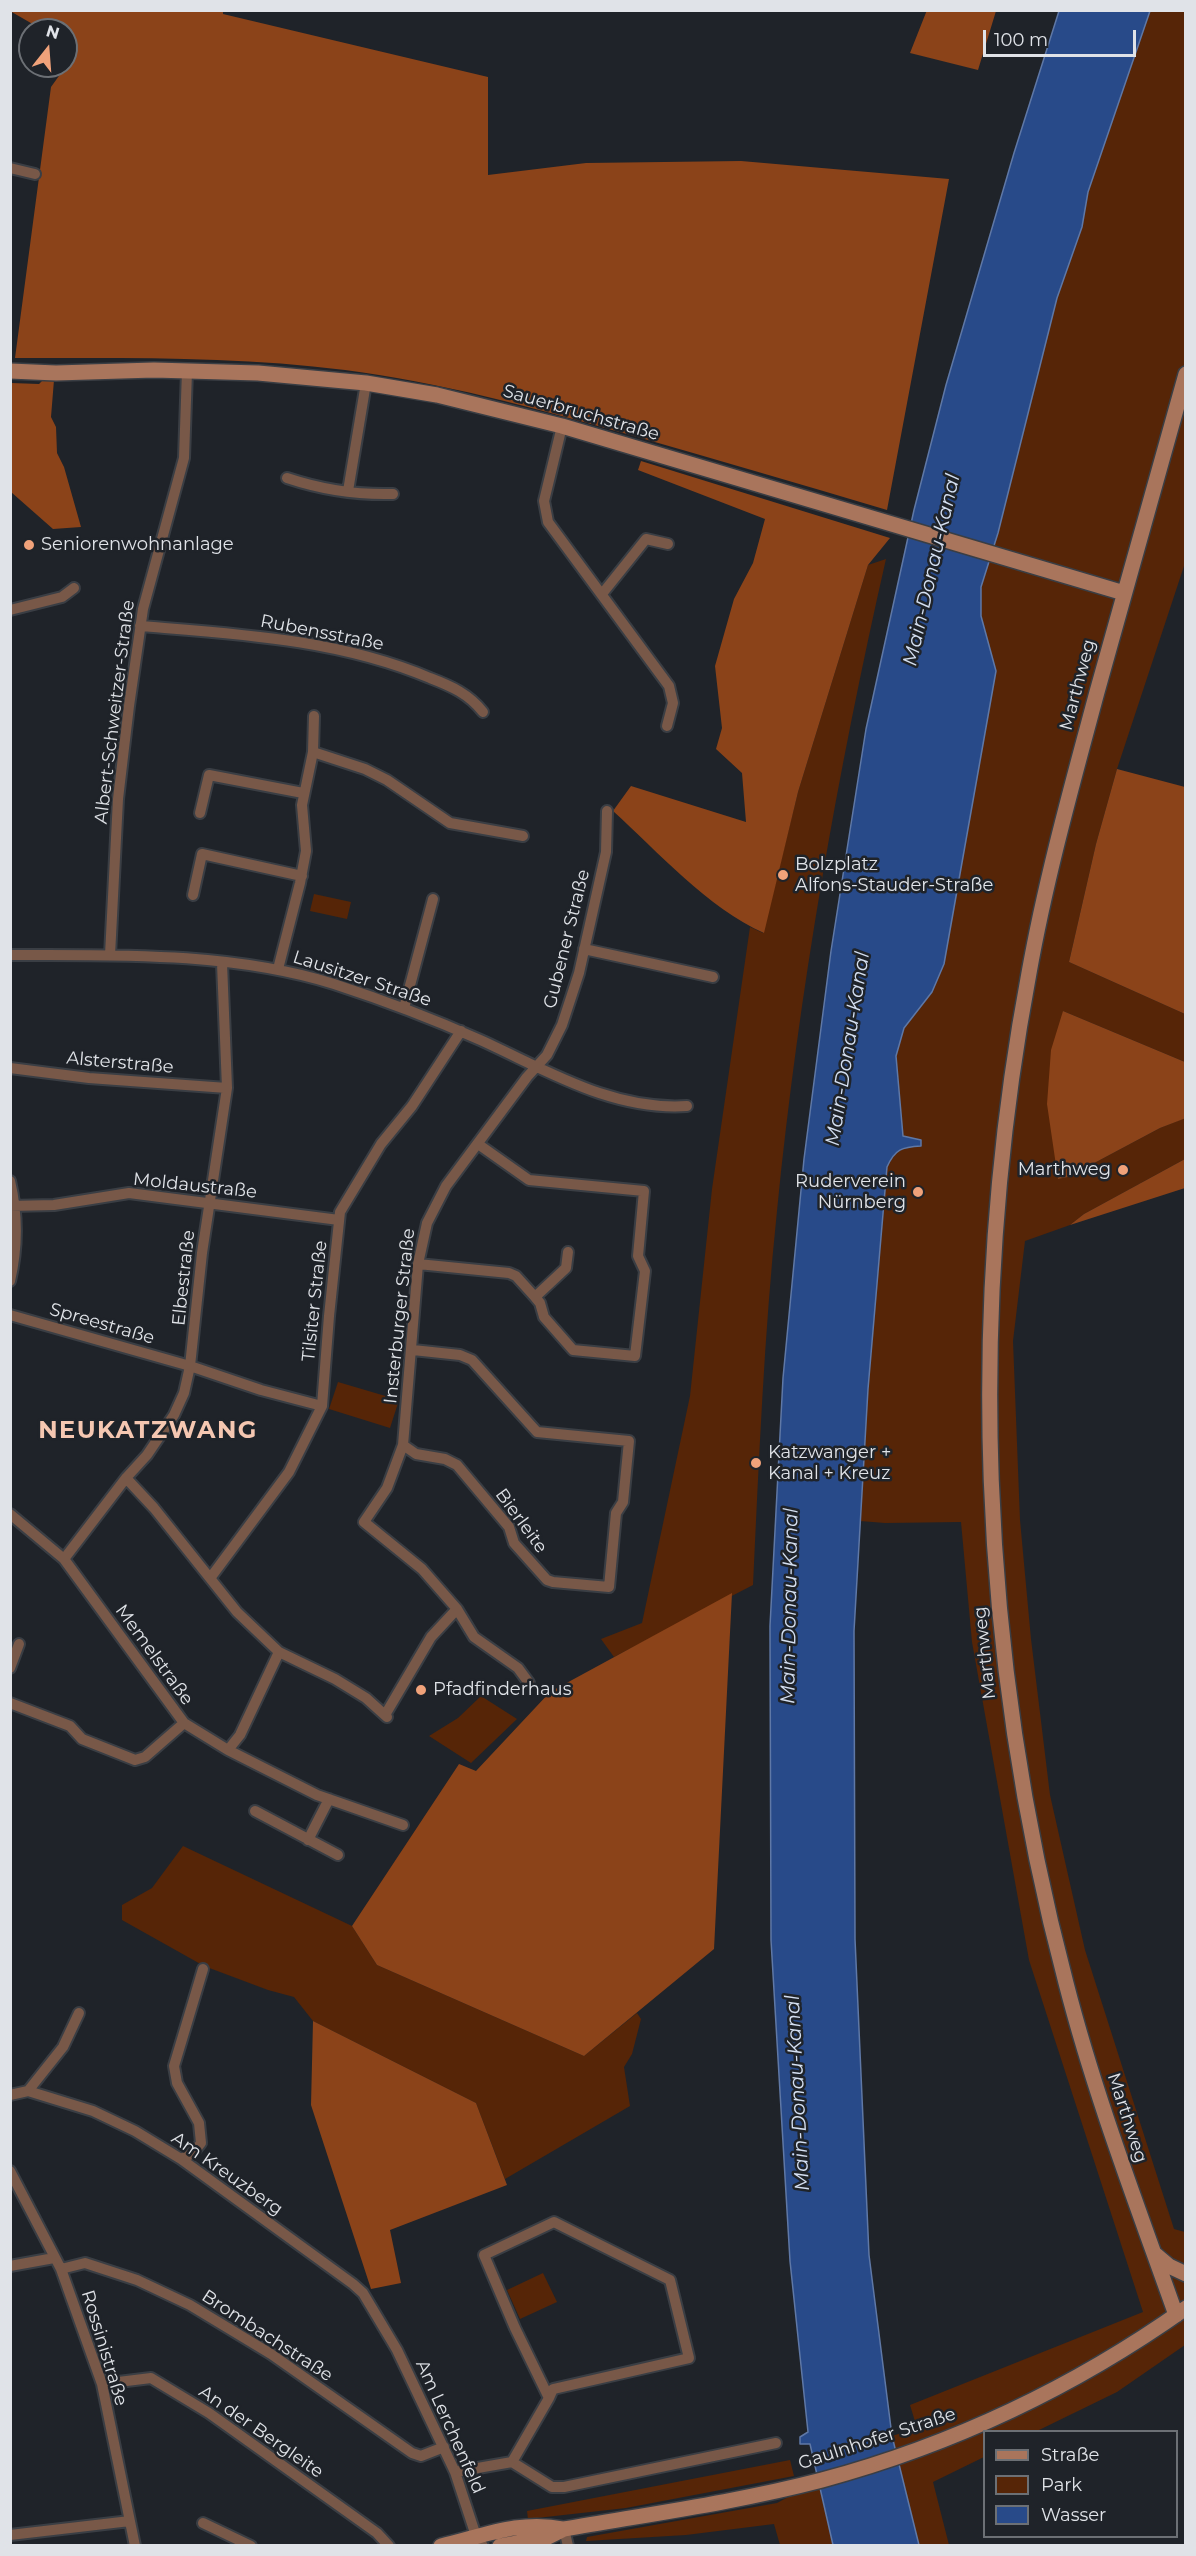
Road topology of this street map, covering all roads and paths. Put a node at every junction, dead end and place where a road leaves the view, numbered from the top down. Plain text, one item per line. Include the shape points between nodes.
1 (10, 168) edge
2 (34, 174) dead end
3 (10, 371) edge
4 (187, 371) junction
5 (1185, 374) edge
6 (366, 383) junction
7 (562, 426) junction
8 (286, 478) dead end
9 (348, 491) junction
10 (393, 494) dead end
11 (668, 544) dead end
12 (74, 588) dead end
13 (1124, 593) junction
14 (602, 594) junction
15 (10, 610) edge
16 (140, 626) junction
17 (483, 712) dead end
18 (314, 716) dead end
19 (667, 726) dead end
20 (313, 752) junction
21 (303, 793) junction
22 (608, 811) dead end
23 (200, 813) dead end
24 (523, 836) dead end
25 (302, 876) junction
26 (193, 895) dead end
27 (433, 900) dead end
28 (584, 949) junction
29 (10, 955) edge
30 (110, 955) junction
31 (222, 963) junction
32 (278, 969) junction
33 (712, 977) dead end
34 (404, 1008) junction
35 (461, 1031) junction
36 (536, 1067) junction
37 (10, 1068) edge
38 (227, 1088) junction
39 (687, 1107) dead end
40 (478, 1144) junction
41 (10, 1181) edge
42 (210, 1202) junction
43 (13, 1205) edge
44 (339, 1220) junction
45 (568, 1252) dead end
46 (418, 1264) junction
47 (10, 1281) edge
48 (535, 1297) junction
49 (10, 1315) edge
50 (412, 1350) junction
51 (190, 1366) junction
52 (322, 1406) junction
53 (403, 1445) junction
54 (126, 1478) junction
55 (10, 1515) edge
56 (64, 1559) junction
57 (211, 1577) junction
58 (457, 1609) junction
59 (19, 1644) dead end
60 (279, 1652) junction
61 (10, 1668) edge
62 (529, 1683) dead end
63 (10, 1703) edge
64 (184, 1724) junction
65 (228, 1750) junction
66 (329, 1799) junction
67 (255, 1811) dead end
68 (403, 1825) dead end
69 (308, 1840) junction
70 (338, 1856) dead end
71 (203, 1969) dead end
72 (79, 2013) dead end
73 (28, 2091) junction
74 (10, 2096) edge
75 (181, 2159) junction
76 (10, 2171) edge
77 (1154, 2253) junction
78 (54, 2258) junction
79 (10, 2266) edge
80 (61, 2269) junction
81 (1185, 2274) edge
82 (1181, 2312) edge
83 (381, 2324) joint
84 (102, 2384) junction
85 (549, 2398) junction
86 (776, 2443) dead end
87 (444, 2447) junction
88 (512, 2462) junction
89 (455, 2472) junction
90 (130, 2521) junction
91 (204, 2523) dead end
92 (564, 2529) junction
93 (10, 2535) edge
94 (479, 2541) edge
95 (135, 2546) edge
96 (250, 2546) edge
97 (390, 2546) edge
98 (441, 2546) edge
99 (500, 2546) edge
100 (568, 2546) edge

1 - 2 street
3 - 4 main road, Sauerbruchstraße
4 - 6 main road, Sauerbruchstraße
4 - 16 street, Albert-Schweitzer-Straße via 184,458
5 - 13 main road, Marthweg
6 - 7 main road, Sauerbruchstraße
6 - 9 street
7 - 13 main road, Sauerbruchstraße
7 - 14 street via 544,501 548,522
8 - 9 street
9 - 10 street
11 - 14 street via 646,539
12 - 15 street via 62,597
13 - 77 main road, Marthweg via 1048,878 1016,1049 995,1228 990,1426 1001,1633 1016,1750 1035,1853 1073,2012
14 - 19 street via 669,686 673,703
16 - 17 street, Rubensstraße via 276,638 379,660 461,692
16 - 30 street, Albert-Schweitzer-Straße via 120,780
18 - 20 street
20 - 21 street
20 - 24 street via 387,780 450,823
21 - 23 street via 209,775
21 - 25 street via 306,851
22 - 28 street, Gubener Straße via 606,852
25 - 26 street via 202,854
25 - 32 street
27 - 34 street
28 - 33 street
28 - 36 street, Gubener Straße via 562,1025 547,1055
29 - 30 street, Lausitzer Straße
30 - 31 street, Lausitzer Straße
31 - 32 street, Lausitzer Straße
31 - 38 street, Elbestraße
32 - 34 street, Lausitzer Straße
34 - 35 street, Lausitzer Straße
35 - 36 street, Lausitzer Straße
35 - 44 street, Tilsiter Straße via 412,1106 381,1144
36 - 39 street, Lausitzer Straße via 602,1094 664,1108
36 - 40 street, Insterburger Straße
37 - 38 street, Alsterstraße
38 - 42 street, Elbestraße
40 - 46 street, Insterburger Straße via 438,1199 423,1235
40 - 48 street via 529,1180 644,1191 638,1256 645,1271 635,1356 573,1350 544,1317
41 - 43 street
42 - 43 street, Moldaustraße via 129,1193 54,1205
42 - 44 street, Moldaustraße
42 - 51 street, Elbestraße
43 - 47 street via 16,1255
44 - 52 street, Tilsiter Straße
45 - 48 street via 566,1268
46 - 48 street via 509,1273
46 - 50 street, Insterburger Straße
49 - 51 street, Spreestraße
50 - 53 street, Insterburger Straße
50 - 53 street, Bierleite via 472,1360 537,1432 629,1442 623,1502 616,1513 609,1587 553,1582 541,1575 514,1543 509,1527 457,1465 416,1454
51 - 52 street, Spreestraße
51 - 54 street, Elbestraße via 174,1414
52 - 57 street, Tilsiter Straße via 289,1472
53 - 58 street, Insterburger Straße via 387,1488 364,1522 422,1569
54 - 56 street, Elbestraße
54 - 57 street
55 - 56 street, Memelstraße
56 - 64 street, Memelstraße
57 - 60 street via 237,1612
58 - 60 street via 431,1637 386,1716 366,1698
58 - 62 street via 474,1637 518,1668
59 - 61 street
60 - 65 street via 240,1735
63 - 64 street via 70,1726 82,1739 135,1760 145,1757
64 - 65 street, Memelstraße
65 - 66 street, Memelstraße
66 - 68 street, Memelstraße
66 - 69 street
67 - 69 street
69 - 70 street
71 - 75 street via 174,2066 177,2082 199,2123 201,2143
72 - 73 street via 63,2047
73 - 74 street
73 - 75 street, Am Kreuzberg via 93,2111
75 - 83 street, Am Kreuzberg via 353,2284 363,2293
76 - 78 street, Rossinistraße
77 - 81 main road
77 - 82 main road, Marthweg
78 - 79 street
78 - 80 street, Rossinistraße
80 - 84 street, Rossinistraße
80 - 87 street, Brombachstraße via 85,2263 137,2280 190,2305 271,2354 412,2453 422,2456
82 - 92 main road, Gaulnhofer Straße via 1070,2379 993,2419 931,2445 854,2471 764,2493
83 - 87 street, Am Lerchenfeld
84 - 90 street, Rossinistraße
84 - 97 street, An der Bergleite via 152,2378 210,2413
85 - 85 street via 553,2389 689,2358 670,2280 554,2222 484,2255
85 - 88 street
86 - 88 street via 564,2487 552,2487
87 - 89 street, Am Lerchenfeld
88 - 89 street
89 - 94 street, Am Lerchenfeld
90 - 93 street
90 - 95 street, Rossinistraße
91 - 96 street
92 - 94 main road, Gaulnhofer Straße via 544,2525 494,2530
92 - 99 main road, Gaulnhofer Straße via 548,2537
92 - 100 street
94 - 98 main road, Gaulnhofer Straße

